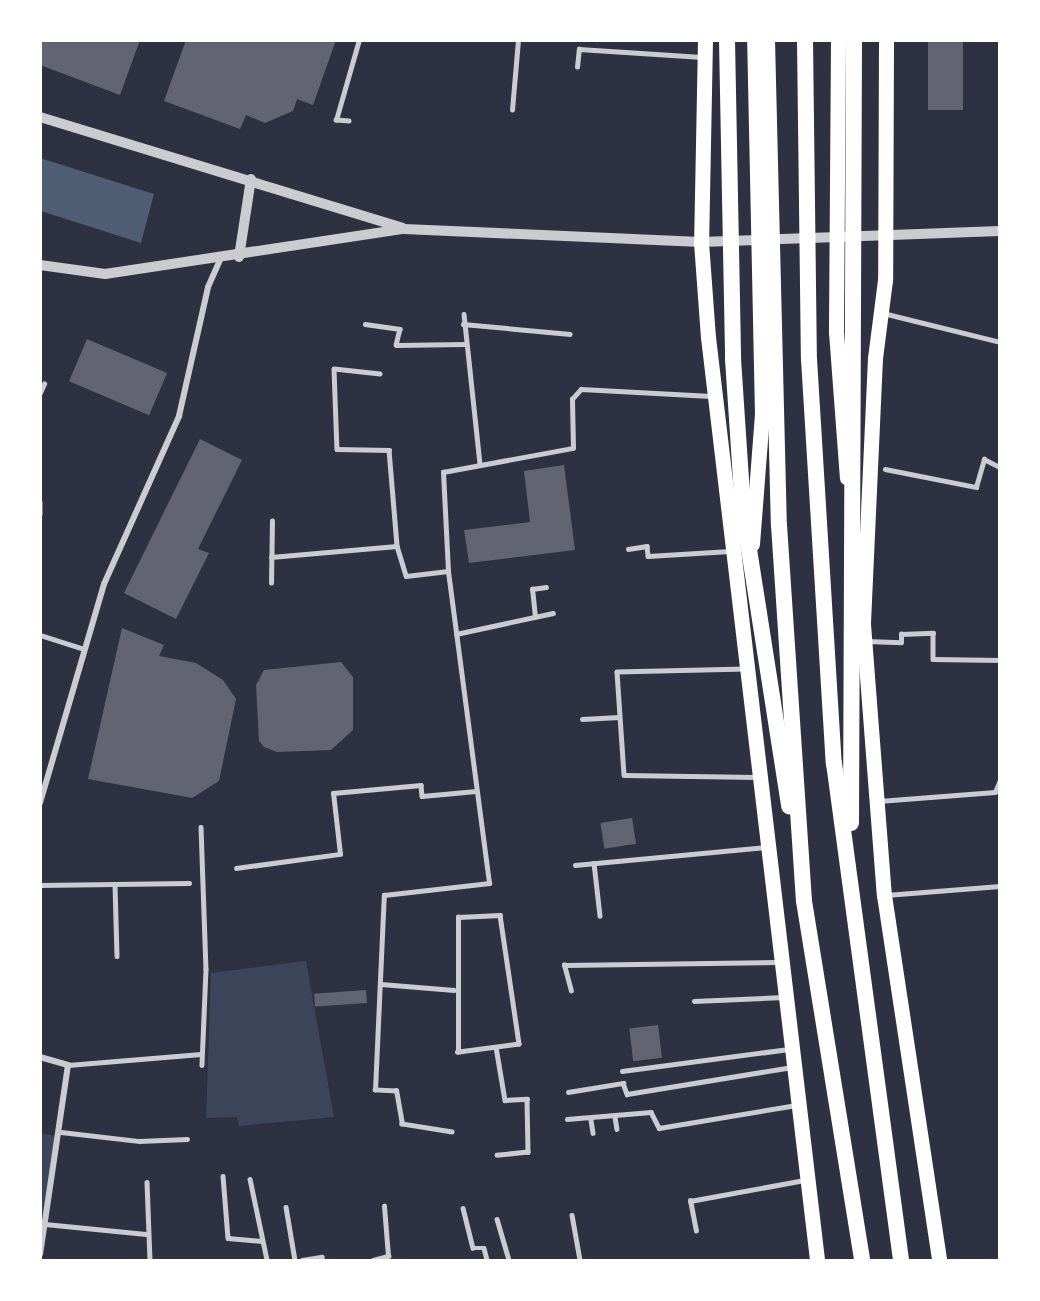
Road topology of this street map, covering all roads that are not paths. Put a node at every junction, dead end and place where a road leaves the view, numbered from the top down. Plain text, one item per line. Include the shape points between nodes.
1 (359, 40) edge
2 (518, 40) edge
3 (705, 40) edge
4 (727, 40) edge
5 (754, 40) edge
6 (767, 40) edge
7 (805, 40) edge
8 (838, 40) edge
9 (854, 40) edge
10 (886, 40) edge
11 (704, 57) junction
12 (578, 67) dead end
13 (512, 110) dead end
14 (40, 117) edge
15 (349, 121) dead end
16 (251, 179) junction
17 (404, 229) junction
18 (999, 231) edge
19 (885, 236) junction
20 (837, 237) junction
21 (758, 240) junction
22 (701, 242) junction
23 (239, 257) junction
24 (220, 260) junction
25 (40, 265) edge
26 (881, 312) junction
27 (464, 314) dead end
28 (365, 324) dead end
29 (464, 324) junction
30 (570, 334) dead end
31 (999, 342) edge
32 (465, 344) junction
33 (380, 374) dead end
34 (44, 384) dead end
35 (40, 393) edge
36 (714, 396) junction
37 (480, 464) junction
38 (999, 467) edge
39 (885, 469) dead end
40 (40, 502) edge
41 (40, 514) edge
42 (272, 521) dead end
43 (397, 546) junction
44 (628, 549) dead end
45 (736, 551) junction
46 (271, 557) junction
47 (448, 571) junction
48 (271, 583) dead end
49 (546, 587) dead end
50 (862, 594) junction
51 (553, 613) dead end
52 (536, 617) junction
53 (456, 634) junction
54 (40, 635) edge
55 (745, 637) junction
56 (865, 641) junction
57 (81, 648) junction
58 (999, 660) edge
59 (747, 669) junction
60 (619, 717) junction
61 (582, 719) dead end
62 (758, 777) junction
63 (999, 780) edge
64 (476, 791) junction
65 (876, 801) junction
66 (40, 803) edge
67 (201, 827) dead end
68 (767, 847) junction
69 (594, 863) junction
70 (575, 865) dead end
71 (236, 868) dead end
72 (189, 883) dead end
73 (115, 884) junction
74 (40, 885) edge
75 (999, 886) edge
76 (884, 895) junction
77 (852, 896) junction
78 (804, 902) junction
79 (600, 916) dead end
80 (117, 956) dead end
81 (781, 962) junction
82 (381, 984) junction
83 (454, 990) junction
84 (571, 991) dead end
85 (785, 997) junction
86 (694, 1001) dead end
87 (496, 1047) junction
88 (791, 1049) junction
89 (201, 1054) junction
90 (40, 1057) edge
91 (68, 1065) junction
92 (202, 1065) dead end
93 (793, 1067) junction
94 (622, 1071) dead end
95 (568, 1092) dead end
96 (798, 1105) junction
97 (615, 1117) junction
98 (567, 1119) dead end
99 (591, 1120) junction
100 (617, 1129) dead end
101 (61, 1132) junction
102 (452, 1132) dead end
103 (592, 1133) dead end
104 (187, 1139) dead end
105 (496, 1155) dead end
106 (223, 1176) dead end
107 (250, 1179) dead end
108 (807, 1180) junction
109 (147, 1182) dead end
110 (384, 1206) dead end
111 (286, 1207) dead end
112 (463, 1208) dead end
113 (44, 1211) edge
114 (572, 1215) dead end
115 (497, 1219) dead end
116 (45, 1224) junction
117 (696, 1231) dead end
118 (146, 1234) junction
119 (262, 1241) junction
120 (40, 1254) edge
121 (322, 1257) dead end
122 (150, 1260) edge
123 (267, 1260) edge
124 (295, 1260) edge
125 (302, 1260) edge
126 (373, 1260) edge
127 (486, 1260) edge
128 (509, 1260) edge
129 (580, 1260) edge
130 (817, 1260) edge
131 (862, 1260) edge
132 (901, 1260) edge
133 (939, 1260) edge

1 - 15 lane via 336,120
2 - 13 lane
3 - 11 main road
4 - 78 highway via 733,359 742,511
5 - 21 main road
6 - 78 highway via 778,525
7 - 77 highway via 809,359 834,762
8 - 20 main road
9 - 77 highway
10 - 19 main road
11 - 12 lane via 579,49
11 - 22 main road
14 - 16 street
16 - 17 street
16 - 23 street
17 - 22 street
17 - 23 street
18 - 19 street
19 - 20 street
19 - 26 main road
20 - 21 street
20 - 50 main road via 840,425
21 - 22 street
21 - 55 main road via 762,414
22 - 36 main road
23 - 24 street
24 - 25 street via 105,274
24 - 57 street via 208,287 190,383 171,442 104,584
26 - 31 lane
26 - 50 main road
27 - 29 lane
28 - 32 lane via 400,329 396,345
29 - 30 lane
29 - 32 lane
32 - 37 lane
33 - 43 lane via 334,369 336,449 389,450
34 - 35 lane
36 - 37 lane via 581,388 572,399 573,448
36 - 45 main road
37 - 47 lane via 443,472
38 - 39 lane via 984,459 976,487
40 - 41 lane
42 - 46 lane
43 - 46 lane
43 - 47 lane via 406,576
44 - 45 lane via 647,546 648,556
45 - 55 main road
46 - 48 lane
47 - 53 lane
49 - 52 lane via 532,589
50 - 56 main road
51 - 52 lane
52 - 53 lane
53 - 64 lane
54 - 57 lane
55 - 59 main road
56 - 58 lane via 901,642 901,634 933,633 933,660
56 - 65 main road
57 - 66 street
59 - 60 lane via 617,672
59 - 62 main road
60 - 61 lane
60 - 62 lane via 624,775
62 - 68 main road
63 - 65 lane via 994,792
64 - 71 lane via 422,796 421,784 333,793 340,854
64 - 82 lane via 489,883 384,894
65 - 76 main road
67 - 89 lane via 206,969
68 - 69 lane
68 - 81 main road
69 - 70 lane
69 - 79 lane
72 - 73 lane
73 - 74 lane
73 - 80 lane
75 - 76 lane
76 - 133 main road
77 - 132 highway
78 - 131 highway
81 - 84 lane via 564,966
81 - 85 main road
82 - 83 lane
82 - 102 lane via 375,1090 396,1091 402,1124
83 - 87 lane via 458,1052
83 - 87 lane via 458,917 500,915 519,1044
85 - 86 lane
85 - 88 main road
87 - 105 lane via 505,1100 527,1099 528,1152
88 - 93 main road
88 - 94 lane
89 - 91 lane
89 - 92 lane
90 - 91 street
91 - 101 street
93 - 95 lane via 627,1094 623,1083
93 - 96 main road
96 - 97 lane via 658,1128 651,1112
96 - 108 main road
97 - 99 lane
97 - 100 lane
98 - 99 lane
99 - 103 lane
101 - 104 lane via 139,1141
101 - 113 street
106 - 119 lane via 228,1238
107 - 119 lane
108 - 117 lane via 690,1201
108 - 130 main road
109 - 118 lane
110 - 126 lane via 388,1256
111 - 124 lane
112 - 127 lane via 473,1248 484,1248
113 - 116 street
114 - 129 lane
115 - 128 lane
116 - 118 lane
116 - 120 street
118 - 122 lane
119 - 123 lane
121 - 125 lane

